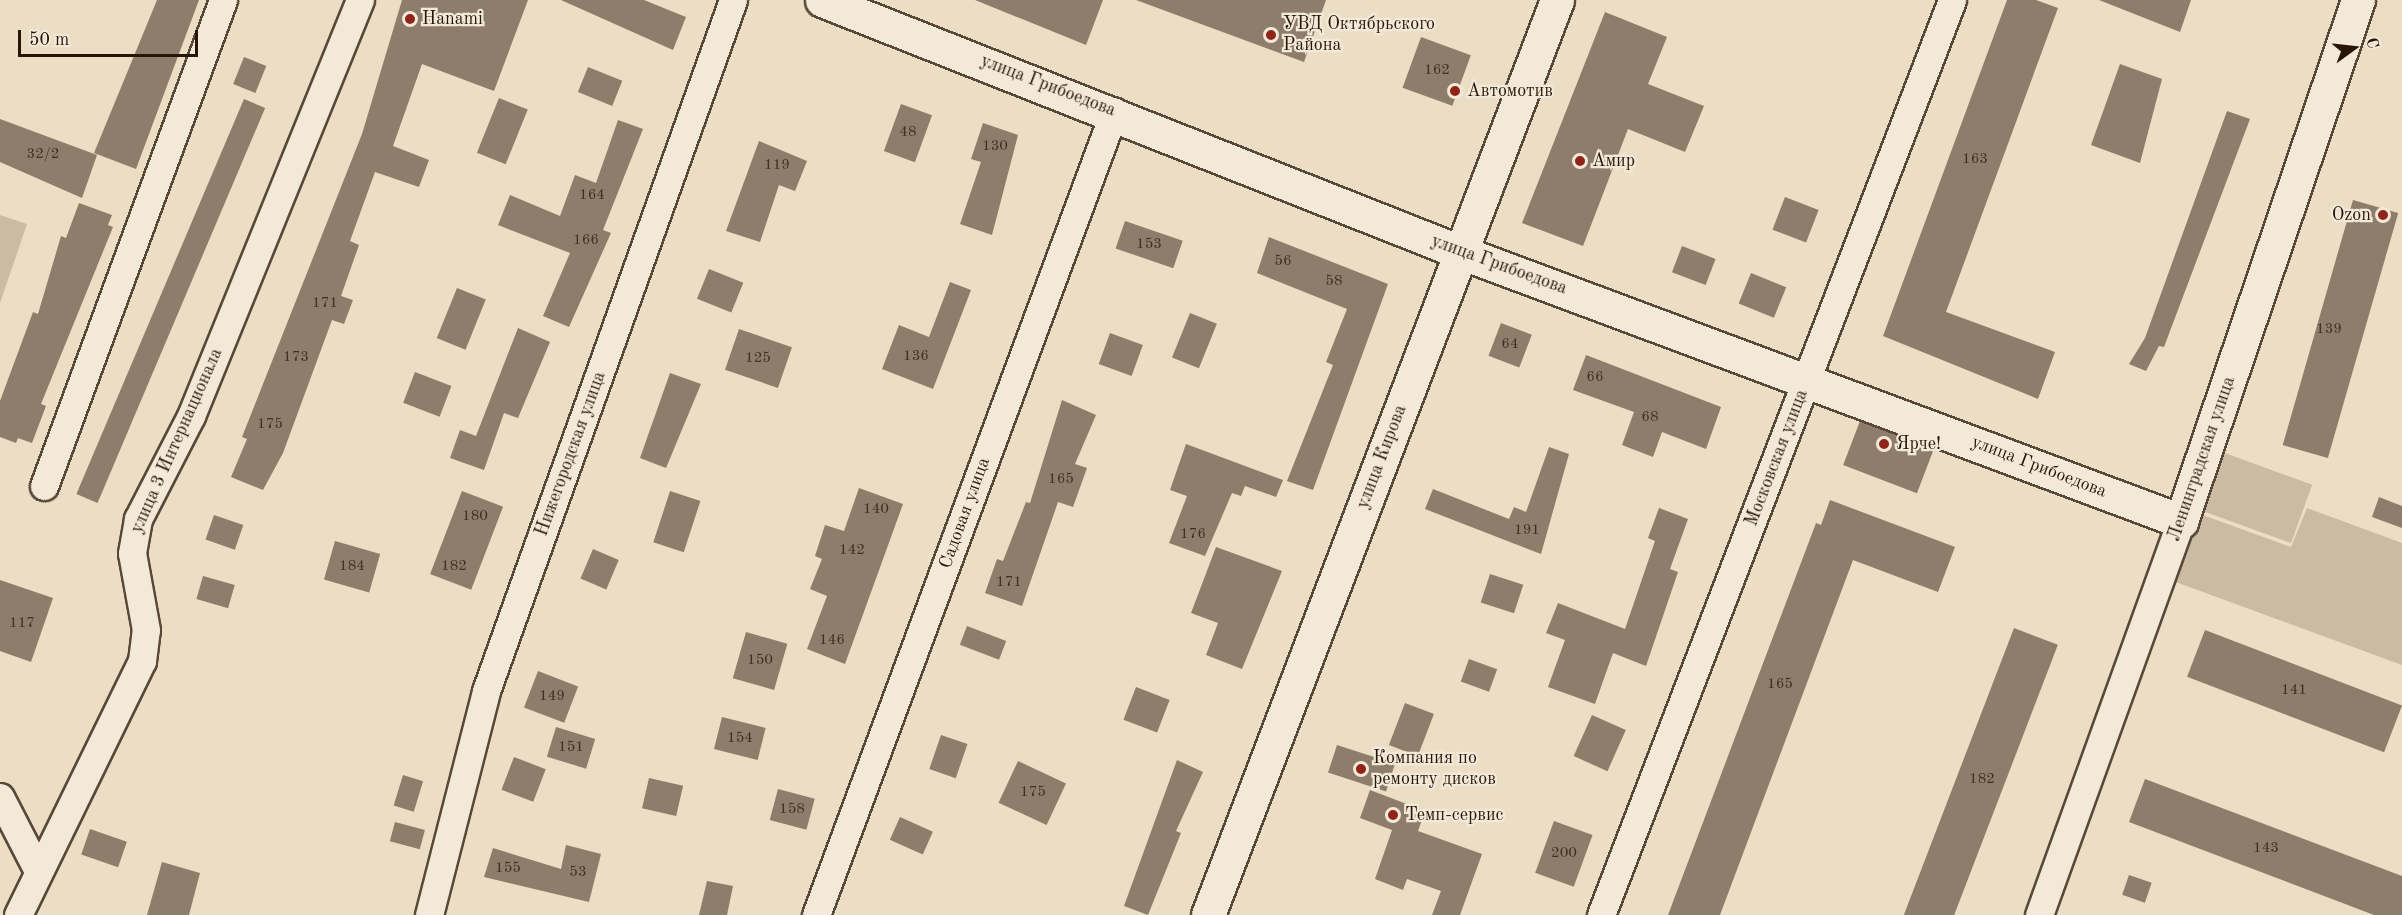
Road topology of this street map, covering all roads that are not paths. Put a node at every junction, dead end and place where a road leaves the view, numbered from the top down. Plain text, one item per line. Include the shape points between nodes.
1 (224, 0) edge
2 (360, 0) edge
3 (734, 0) edge
4 (822, 0) edge
5 (1557, 0) edge
6 (1952, 0) edge
7 (2358, 0) edge
8 (1114, 112) junction
9 (1460, 252) junction
10 (1808, 379) junction
11 (44, 486) dead end
12 (2181, 521) junction
13 (0, 797) edge
14 (37, 869) junction
15 (18, 915) edge
16 (429, 915) edge
17 (816, 915) edge
18 (1208, 915) edge
19 (1601, 915) edge
20 (2039, 915) edge

1 - 11 street
2 - 14 street, улица 3 Интернационала via 191,416 138,519 132,552 146,630 142,661
3 - 16 street, Нижегородская улица via 486,691
4 - 8 street, улица Грибоедова
5 - 9 street, улица Кирова
6 - 10 street, Московская улица
7 - 12 street, Ленинградская улица
8 - 9 street, улица Грибоедова
8 - 17 street, Садовая улица
9 - 10 street, улица Грибоедова
9 - 18 street, улица Кирова
10 - 12 street, улица Грибоедова
10 - 19 street, Московская улица
12 - 20 street, Ленинградская улица
13 - 14 street
14 - 15 street, улица 3 Интернационала

